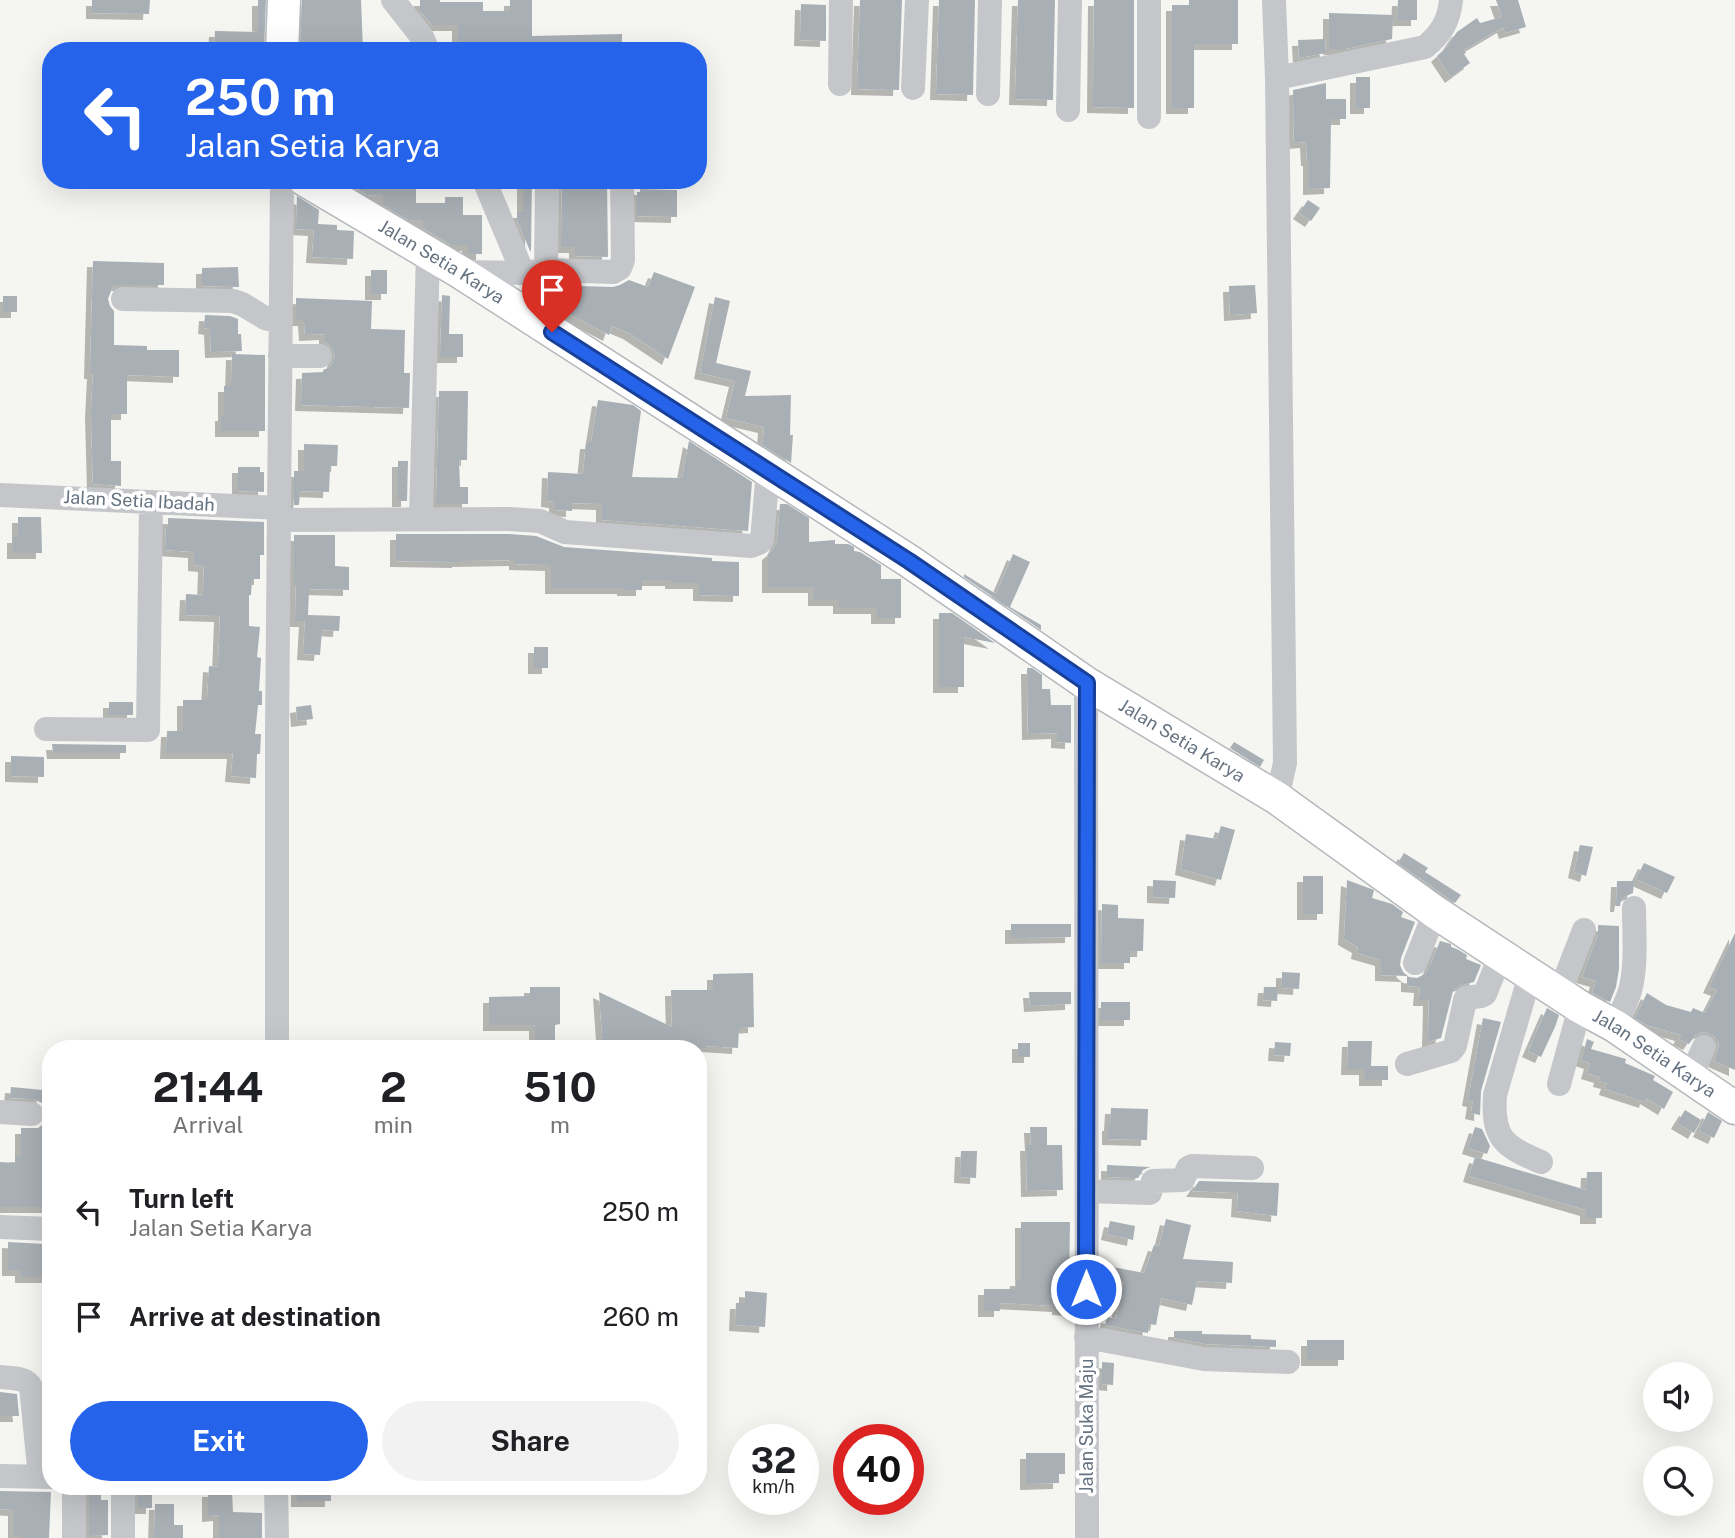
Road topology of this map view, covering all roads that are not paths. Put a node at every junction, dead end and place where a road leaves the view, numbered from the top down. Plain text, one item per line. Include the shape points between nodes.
1 (284, 0) edge
2 (393, 0) edge
3 (841, 0) edge
4 (917, 0) edge
5 (990, 0) edge
6 (1070, 0) edge
7 (1149, 0) edge
8 (1274, 0) edge
9 (1451, 0) edge
10 (282, 42) edge
11 (424, 42) edge
12 (1277, 78) junction
13 (840, 84) dead end
14 (913, 88) dead end
15 (988, 94) dead end
16 (1068, 110) dead end
17 (1149, 117) dead end
18 (282, 189) edge
19 (320, 189) edge
20 (489, 189) edge
21 (546, 189) edge
22 (622, 189) edge
23 (428, 252) junction
24 (460, 272) junction
25 (534, 272) junction
26 (122, 299) dead end
27 (281, 323) junction
28 (281, 356) junction
29 (320, 356) dead end
30 (768, 470) junction
31 (0, 495) edge
32 (151, 502) junction
33 (279, 514) junction
34 (421, 519) junction
35 (1087, 683) junction
36 (46, 729) dead end
37 (1281, 780) junction
38 (1634, 908) dead end
39 (1435, 912) junction
40 (1584, 930) dead end
41 (1501, 954) junction
42 (1415, 963) dead end
43 (1530, 975) junction
44 (1570, 1000) junction
45 (1615, 1026) junction
46 (277, 1040) edge
47 (1704, 1047) dead end
48 (1407, 1064) dead end
49 (1690, 1077) junction
50 (1559, 1084) dead end
51 (1734, 1104) edge
52 (0, 1112) edge
53 (32, 1114) dead end
54 (1541, 1162) dead end
55 (1252, 1168) dead end
56 (1087, 1191) junction
57 (0, 1227) edge
58 (42, 1229) edge
59 (1086, 1337) junction
60 (1288, 1362) dead end
61 (0, 1377) edge
62 (42, 1458) edge
63 (0, 1476) edge
64 (42, 1477) edge
65 (74, 1495) edge
66 (123, 1495) edge
67 (276, 1495) edge
68 (74, 1538) edge
69 (123, 1538) edge
70 (277, 1538) edge
71 (1087, 1538) edge

1 - 10 main road
2 - 11 street
3 - 13 street
4 - 14 street
5 - 15 street
6 - 16 street
7 - 17 street
8 - 12 street
9 - 12 street via 1438,37 1425,47
12 - 37 street
18 - 27 street
19 - 23 main road, Jalan Setia Karya
20 - 25 street
21 - 25 street
22 - 25 street via 620,268 613,272
23 - 24 main road, Jalan Setia Karya
23 - 34 street
24 - 25 street
24 - 30 main road, Jalan Setia Karya
26 - 27 street via 233,301
27 - 28 street
28 - 29 street
28 - 33 street
30 - 34 street, Jalan Setia Ibadah via 762,540 751,546 565,532 540,521
30 - 35 main road, Jalan Setia Karya
31 - 32 street, Jalan Setia Ibadah
32 - 33 street, Jalan Setia Ibadah
32 - 36 street via 149,730
33 - 34 street, Jalan Setia Ibadah
33 - 46 street
35 - 37 main road, Jalan Setia Karya
35 - 56 street, Jalan Suka Maju
37 - 39 main road, Jalan Setia Karya
38 - 45 street via 1631,986
39 - 41 main road, Jalan Setia Karya
39 - 42 street
40 - 44 street
41 - 43 main road, Jalan Setia Karya
41 - 48 street via 1485,994 1466,998 1451,1051
43 - 44 main road, Jalan Setia Karya
43 - 54 street via 1494,1108 1503,1140 1515,1151
44 - 45 main road, Jalan Setia Karya
44 - 50 street
45 - 49 main road, Jalan Setia Karya
47 - 49 street
49 - 51 main road, Jalan Setia Karya
52 - 53 street
55 - 56 street via 1192,1166 1183,1180 1153,1181 1150,1193
56 - 59 street, Jalan Suka Maju
57 - 58 street
59 - 60 street via 1204,1359
59 - 71 street, Jalan Suka Maju
61 - 62 street via 29,1383
63 - 64 street
65 - 68 street
66 - 69 street
67 - 70 street

